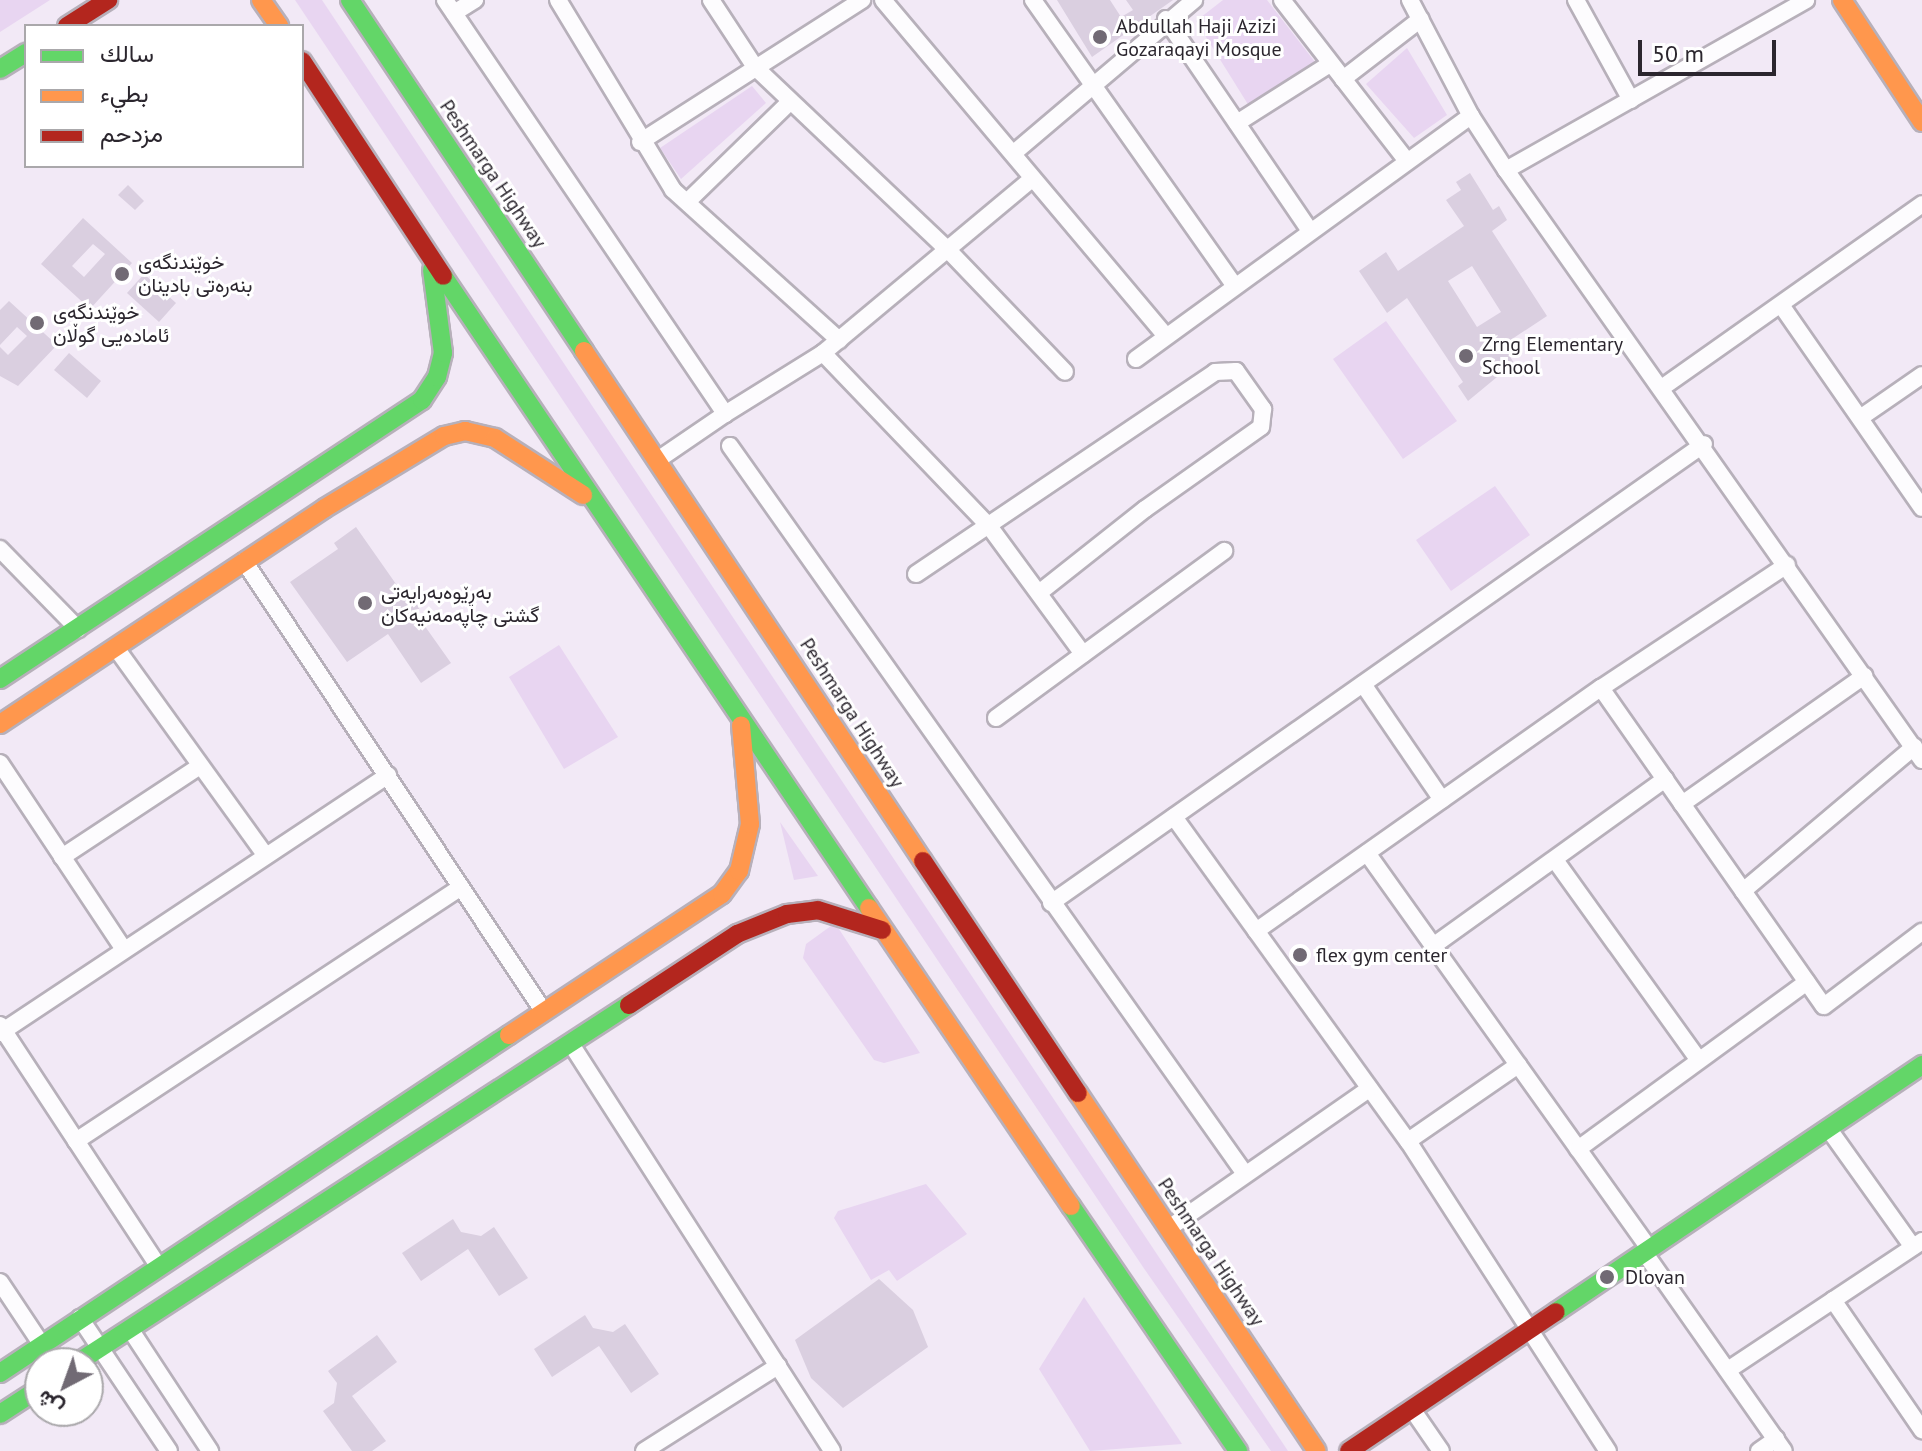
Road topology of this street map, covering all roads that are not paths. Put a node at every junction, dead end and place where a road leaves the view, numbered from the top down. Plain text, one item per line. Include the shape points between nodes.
1 (108, 0) edge
2 (261, 0) edge
3 (350, 0) edge
4 (475, 0) edge
5 (558, 0) edge
6 (711, 0) edge
7 (862, 0) edge
8 (883, 0) edge
9 (1033, 0) edge
10 (1194, 0) edge
11 (1282, 0) edge
12 (1410, 0) edge
13 (1576, 0) edge
14 (1806, 0) edge
15 (1842, 0) edge
16 (450, 7) edge
17 (1166, 19) junction
18 (1421, 19) junction
19 (70, 24) edge
20 (278, 24) edge
21 (24, 54) edge
22 (304, 64) edge
23 (1330, 64) junction
24 (755, 67) junction
25 (0, 69) edge
26 (1343, 79) junction
27 (1093, 85) junction
28 (1631, 100) junction
29 (790, 102) junction
30 (1471, 116) junction
31 (1922, 122) edge
32 (1237, 123) junction
33 (640, 142) junction
34 (1015, 152) junction
35 (1406, 160) junction
36 (1506, 170) junction
37 (1031, 180) junction
38 (687, 202) junction
39 (1922, 204) edge
40 (1310, 231) junction
41 (426, 246) junction
42 (950, 252) junction
43 (1234, 285) junction
44 (1781, 305) junction
45 (1166, 336) junction
46 (839, 340) junction
47 (823, 353) junction
48 (1136, 359) dead end
49 (1065, 372) dead end
50 (1922, 375) edge
51 (1663, 387) junction
52 (725, 414) junction
53 (1860, 418) junction
54 (1704, 444) junction
55 (730, 446) dead end
56 (659, 459) junction
57 (305, 477) junction
58 (593, 502) junction
59 (325, 508) junction
60 (1922, 508) edge
61 (989, 526) junction
62 (0, 549) edge
63 (1224, 551) dead end
64 (244, 561) junction
65 (1787, 565) junction
66 (916, 574) dead end
67 (1039, 593) junction
68 (78, 629) junction
69 (116, 648) junction
70 (1083, 654) junction
71 (1864, 676) junction
72 (0, 679) edge
73 (1363, 684) junction
74 (1601, 688) junction
75 (996, 718) dead end
76 (741, 719) junction
77 (0, 724) edge
78 (1918, 754) edge
79 (0, 763) edge
80 (200, 766) junction
81 (388, 775) junction
82 (1665, 779) junction
83 (1442, 800) junction
84 (1682, 804) junction
85 (1174, 817) junction
86 (1367, 853) junction
87 (266, 856) junction
88 (62, 857) junction
89 (1555, 860) junction
90 (461, 887) junction
91 (1743, 891) junction
92 (1051, 903) junction
93 (882, 930) junction
94 (1256, 931) junction
95 (1922, 932) edge
96 (1433, 946) junction
97 (123, 948) junction
98 (1807, 982) junction
99 (544, 1012) junction
100 (1, 1029) edge
101 (571, 1044) junction
102 (1698, 1059) junction
103 (1518, 1065) junction
104 (1922, 1065) edge
105 (1369, 1089) junction
106 (1828, 1128) junction
107 (76, 1141) junction
108 (1408, 1141) junction
109 (1578, 1149) junction
110 (305, 1169) junction
111 (1245, 1174) junction
112 (325, 1200) junction
113 (1169, 1228) junction
114 (1917, 1244) edge
115 (1646, 1250) junction
116 (159, 1267) junction
117 (0, 1282) edge
118 (1833, 1300) junction
119 (80, 1318) junction
120 (130, 1329) junction
121 (1528, 1330) junction
122 (42, 1345) junction
123 (99, 1347) edge
124 (102, 1347) edge
125 (104, 1354) edge
126 (778, 1366) junction
127 (1728, 1370) junction
128 (0, 1373) edge
129 (24, 1398) edge
130 (1412, 1409) junction
131 (0, 1414) edge
132 (1922, 1430) edge
133 (1780, 1445) edge
134 (169, 1451) edge
135 (210, 1451) edge
136 (644, 1451) edge
137 (832, 1451) edge
138 (1238, 1451) edge
139 (1317, 1451) edge
140 (1349, 1451) edge
141 (1441, 1451) edge
142 (1608, 1451) edge
143 (1759, 1451) edge

1 - 19 main road
2 - 20 main road
3 - 56 main road, Peshmarga Highway
4 - 16 street
5 - 33 street
6 - 24 street
7 - 24 street
8 - 34 street
9 - 27 street
10 - 17 street
11 - 23 street
12 - 18 street
13 - 28 street
14 - 28 street
15 - 31 main road
16 - 52 street
17 - 27 street
17 - 32 street
18 - 26 street
18 - 30 street
21 - 25 main road
22 - 41 main road
23 - 26 street
23 - 32 street
24 - 29 street
24 - 33 street
26 - 35 street
27 - 34 street
27 - 43 street
28 - 36 street
29 - 38 street
29 - 42 street
30 - 35 street
30 - 36 street
32 - 40 street
33 - 38 street
34 - 37 street
35 - 40 street
36 - 51 street
37 - 42 street
37 - 45 street
38 - 46 street
39 - 44 street
40 - 43 street
41 - 57 main road via 443,327 437,377 409,412
41 - 58 main road
42 - 46 street
42 - 49 street
43 - 45 street
44 - 51 street
44 - 53 street
45 - 48 street
46 - 47 street
47 - 52 street
47 - 61 street
50 - 53 street
51 - 54 street
52 - 56 street
53 - 60 street
54 - 65 street
54 - 73 street
55 - 92 street
56 - 113 main road, Peshmarga Highway
57 - 59 main road
57 - 68 main road
58 - 59 main road via 511,446 465,431 433,441
58 - 76 main road
59 - 64 main road
61 - 66 street
61 - 67 street
61 - 67 street via 1215,372 1236,371 1263,409 1261,427
62 - 68 street
63 - 70 street
64 - 69 main road
64 - 81 street
65 - 71 street
65 - 74 street
67 - 70 street
68 - 72 main road
69 - 77 main road
69 - 80 street
70 - 75 street
71 - 78 street
71 - 84 street
73 - 83 street
73 - 85 street
74 - 82 street
74 - 83 street
76 - 93 main road
76 - 99 main road via 750,824 734,880 715,900
78 - 91 street
79 - 88 street
80 - 87 street
80 - 88 street
81 - 87 street
81 - 90 street
82 - 84 street
82 - 89 street
83 - 86 street
84 - 91 street
85 - 92 street
85 - 94 street
86 - 94 street
86 - 96 street
87 - 97 street
88 - 97 street
89 - 96 street
89 - 102 street
90 - 99 street
90 - 107 street
91 - 98 street
92 - 111 street
93 - 101 main road via 818,910 776,918 737,934
93 - 138 main road
94 - 105 street
95 - 98 street via 1824,1006
96 - 103 street
97 - 100 street
98 - 102 street
99 - 110 main road
100 - 107 street
101 - 112 main road
101 - 126 street
102 - 109 street
103 - 108 street
103 - 109 street
104 - 106 main road
105 - 108 street
105 - 111 street
106 - 114 street
106 - 115 main road
107 - 116 street
108 - 121 street
109 - 115 street
110 - 112 main road
110 - 116 main road
111 - 113 street
112 - 120 main road
113 - 139 main road, Peshmarga Highway
114 - 118 street
115 - 121 main road
115 - 127 street
116 - 119 main road
117 - 122 street
118 - 127 street
118 - 132 street
119 - 122 main road
119 - 123 street
120 - 124 main road
120 - 135 street
121 - 130 main road
121 - 142 street
122 - 128 main road
125 - 134 street
126 - 136 street
126 - 137 street
127 - 133 street
129 - 131 main road
130 - 140 main road
130 - 141 street
133 - 143 street

